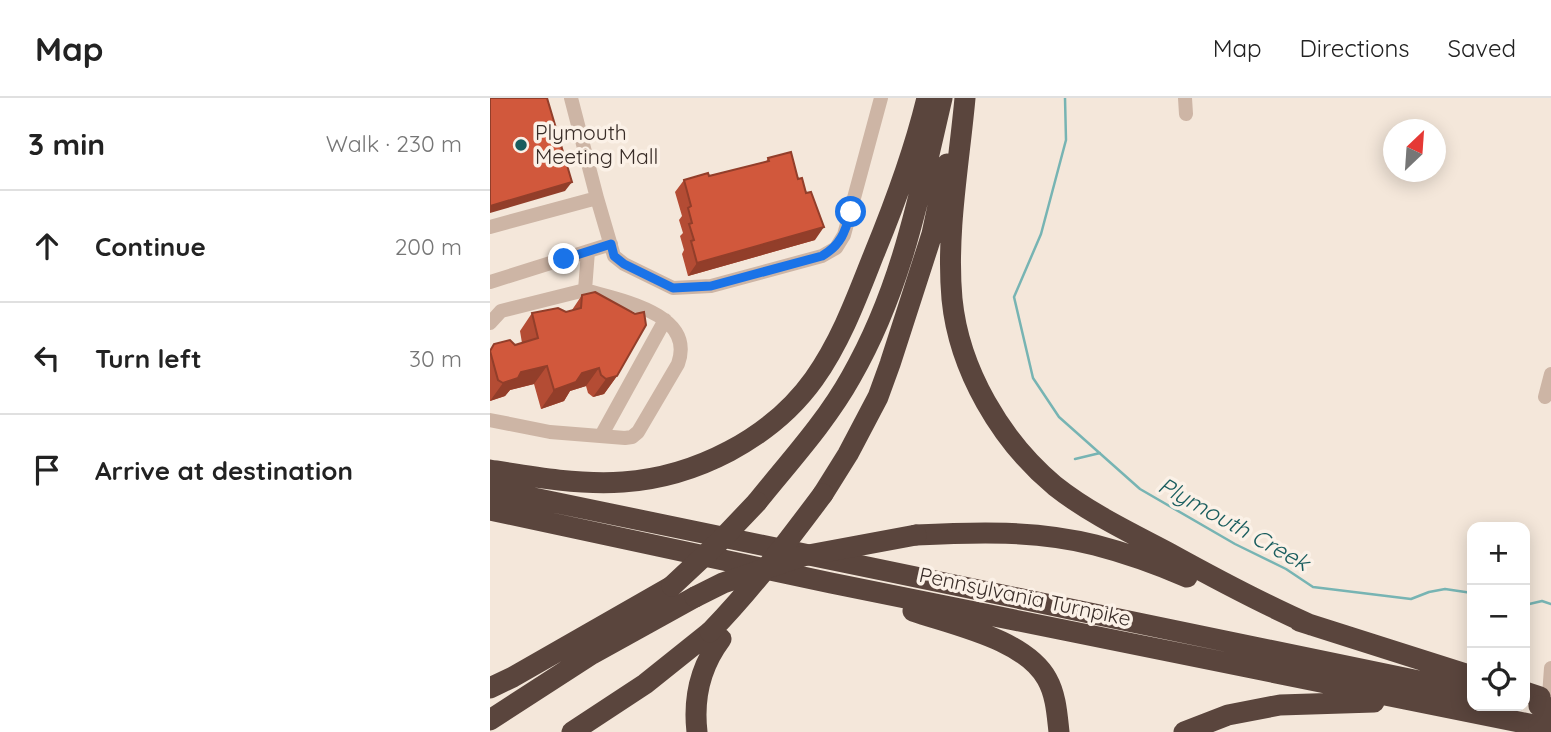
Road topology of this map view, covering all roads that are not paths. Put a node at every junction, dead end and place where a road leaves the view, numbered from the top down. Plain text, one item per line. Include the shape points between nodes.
1 (570, 98) edge
2 (881, 98) edge
3 (927, 98) edge
4 (942, 98) edge
5 (963, 98) edge
6 (1185, 98) edge
7 (1186, 114) dead end
8 (597, 198) junction
9 (490, 227) edge
10 (611, 244) junction
11 (588, 251) junction
12 (490, 282) edge
13 (585, 290) junction
14 (665, 320) junction
15 (490, 323) edge
16 (1551, 373) edge
17 (1545, 397) dead end
18 (490, 420) edge
19 (601, 436) junction
20 (490, 470) edge
21 (490, 489) edge
22 (490, 512) edge
23 (831, 583) junction
24 (672, 586) junction
25 (1311, 625) junction
26 (716, 636) junction
27 (592, 654) junction
28 (1551, 668) edge
29 (1467, 674) edge
30 (490, 688) edge
31 (1467, 691) edge
32 (1410, 701) junction
33 (1541, 710) edge
34 (490, 719) edge
35 (572, 732) edge
36 (697, 732) edge
37 (1059, 732) edge
38 (1184, 732) edge

1 - 8 street
2 - 10 street via 844,235 836,248 822,256 711,286 673,288 624,264 614,256
3 - 20 highway via 901,187 836,342 813,379 764,430 715,458 652,478 585,482
4 - 24 highway, bridge via 902,264 850,379 757,502
5 - 25 highway via 951,242 953,299 975,381 995,415 1029,461 1070,497 1196,568
5 - 26 highway, bridge via 932,234 878,397 782,563
6 - 7 street
8 - 9 street
8 - 10 street
10 - 11 street
11 - 12 street
11 - 13 street
13 - 14 street via 652,310
13 - 15 street via 501,311
14 - 19 street
14 - 19 street via 679,337 678,364 638,432 625,438
16 - 17 street
18 - 19 street
21 - 31 highway, Pennsylvania Turnpike
22 - 23 highway, Pennsylvania Turnpike
23 - 32 highway, Pennsylvania Turnpike
23 - 37 highway via 994,639 1028,657 1053,692
24 - 27 highway
24 - 30 highway
25 - 27 highway, bridge via 1093,544 972,533 916,535 803,556 723,583
25 - 29 highway
26 - 35 highway
26 - 36 highway via 698,684
27 - 34 highway
28 - 33 street
32 - 33 highway, Pennsylvania Turnpike
32 - 38 highway via 1280,705 1228,715

